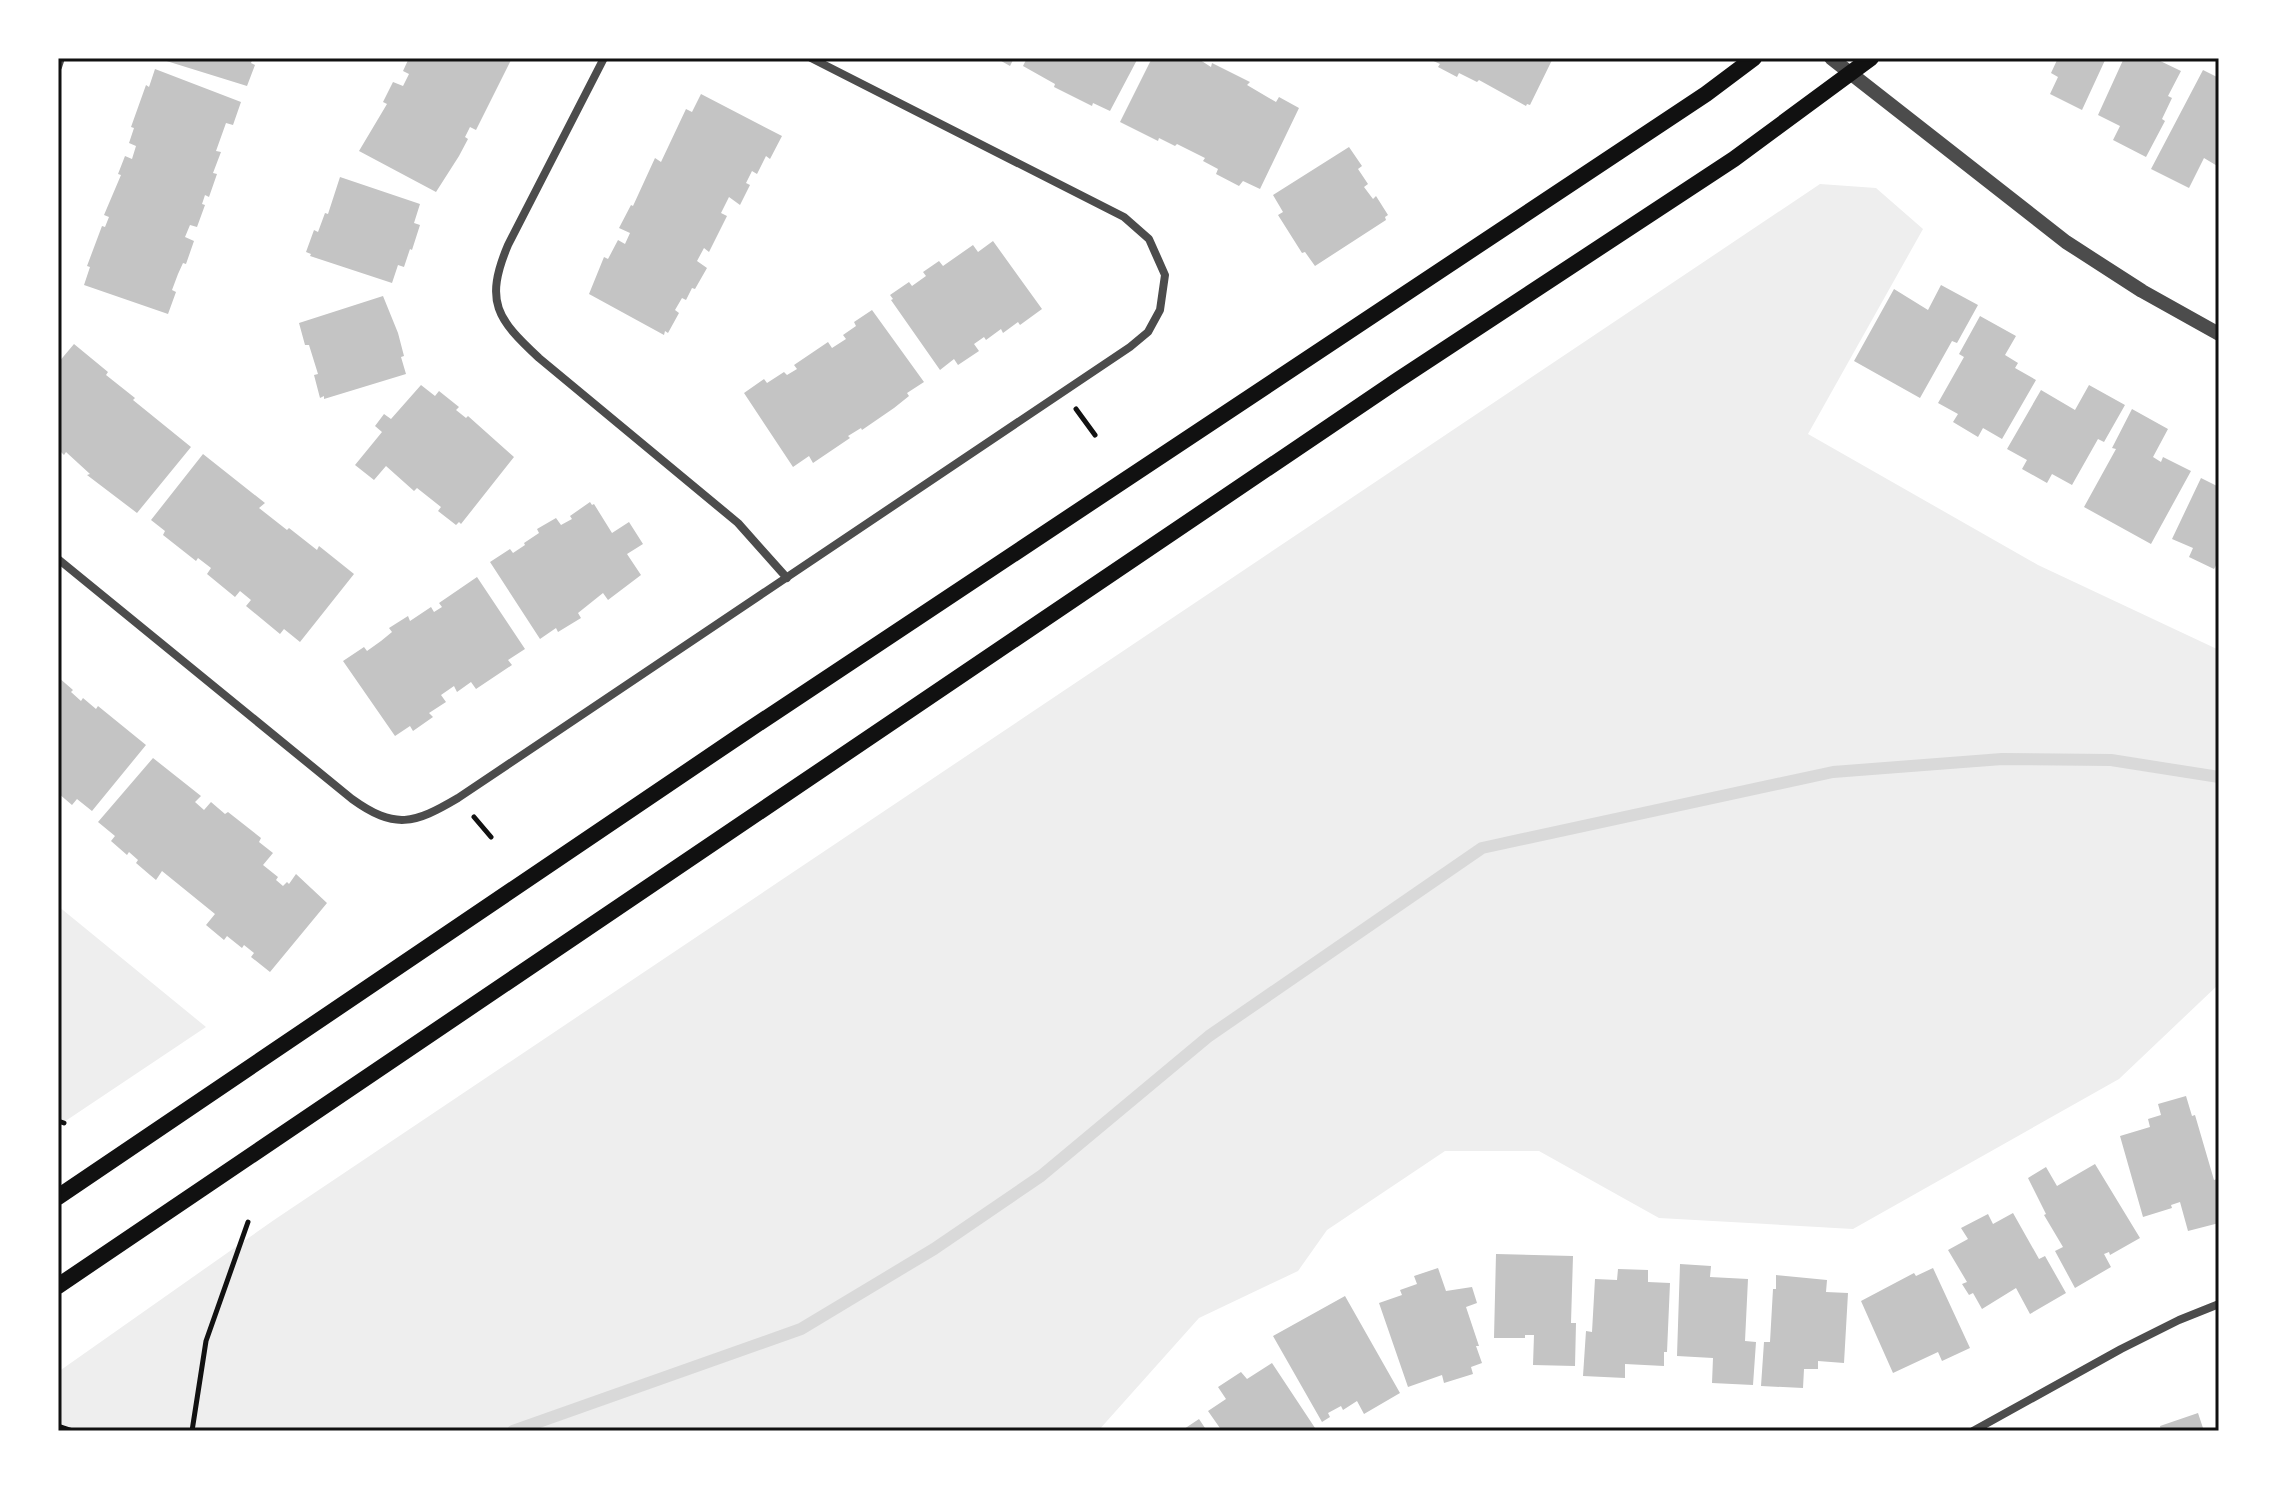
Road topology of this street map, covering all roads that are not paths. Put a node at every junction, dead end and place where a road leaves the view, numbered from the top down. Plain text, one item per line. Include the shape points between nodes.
1 (61, 58) edge
2 (604, 58) edge
3 (811, 58) edge
4 (1754, 58) edge
5 (1831, 58) edge
6 (1871, 58) edge
7 (58, 67) edge
8 (1852, 73) junction
9 (2219, 334) edge
10 (58, 559) edge
11 (787, 578) junction
12 (58, 1197) edge
13 (58, 1286) edge
14 (2219, 1304) edge
15 (1973, 1431) edge

1 - 7 street
2 - 11 street via 498,269 500,314 539,358 738,523
3 - 11 street via 1124,217 1149,239 1165,275 1160,310 1148,332 1130,347
4 - 12 main road
5 - 8 street
6 - 8 main road
8 - 9 street via 2066,242
8 - 13 main road via 1734,159 1398,380
10 - 11 street via 352,799 391,820 429,815 458,798
14 - 15 street via 2121,1349

